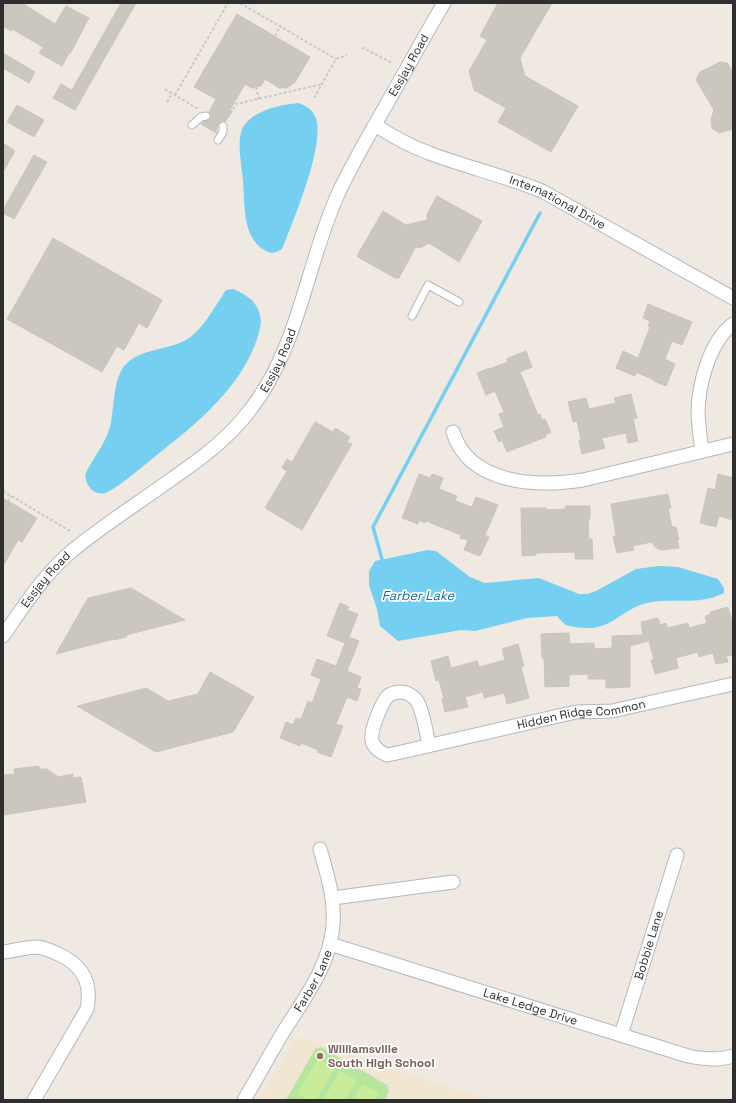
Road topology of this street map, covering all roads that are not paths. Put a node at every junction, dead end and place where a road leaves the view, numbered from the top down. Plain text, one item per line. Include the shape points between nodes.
1 (444, 3) edge
2 (204, 113) road end
3 (192, 125) dead end
4 (375, 125) junction
5 (223, 126) dead end
6 (218, 140) dead end
7 (733, 298) edge
8 (459, 302) dead end
9 (412, 316) dead end
10 (733, 324) edge
11 (453, 432) dead end
12 (733, 444) edge
13 (702, 451) junction
14 (3, 636) edge
15 (733, 684) edge
16 (429, 746) junction
17 (320, 849) dead end
18 (677, 855) dead end
19 (453, 882) dead end
20 (333, 898) junction
21 (330, 944) junction
22 (3, 952) edge
23 (621, 1035) junction
24 (733, 1056) edge
25 (34, 1100) edge
26 (244, 1100) edge

1 - 4 street, Essjay Road
2 - 3 lane
4 - 7 street, International Drive via 400,141 428,153 542,191
4 - 14 street, Essjay Road via 338,194 322,234 284,353 252,409 218,445 72,551 37,588
5 - 6 lane via 223,132
8 - 9 lane via 428,285
10 - 13 street via 713,350 704,374 698,412
11 - 13 street via 462,451 471,462 481,468 500,476 540,484 584,480
12 - 13 street
15 - 16 street, Hidden Ridge Common via 612,711 577,712
16 - 16 street, Hidden Ridge Common via 421,709 416,700 405,692 390,695 384,701 372,733 375,747 387,755
17 - 20 street, Farber Lane
18 - 23 street, Bobbie Lane
19 - 20 street
20 - 21 street, Farber Lane via 334,925
21 - 23 street, Lake Ledge Drive
21 - 26 street, Farber Lane via 324,963 306,996
22 - 25 street via 37,947 50,950 70,960 79,968 88,988 87,1009
23 - 24 street, Lake Ledge Drive via 688,1056 704,1059

